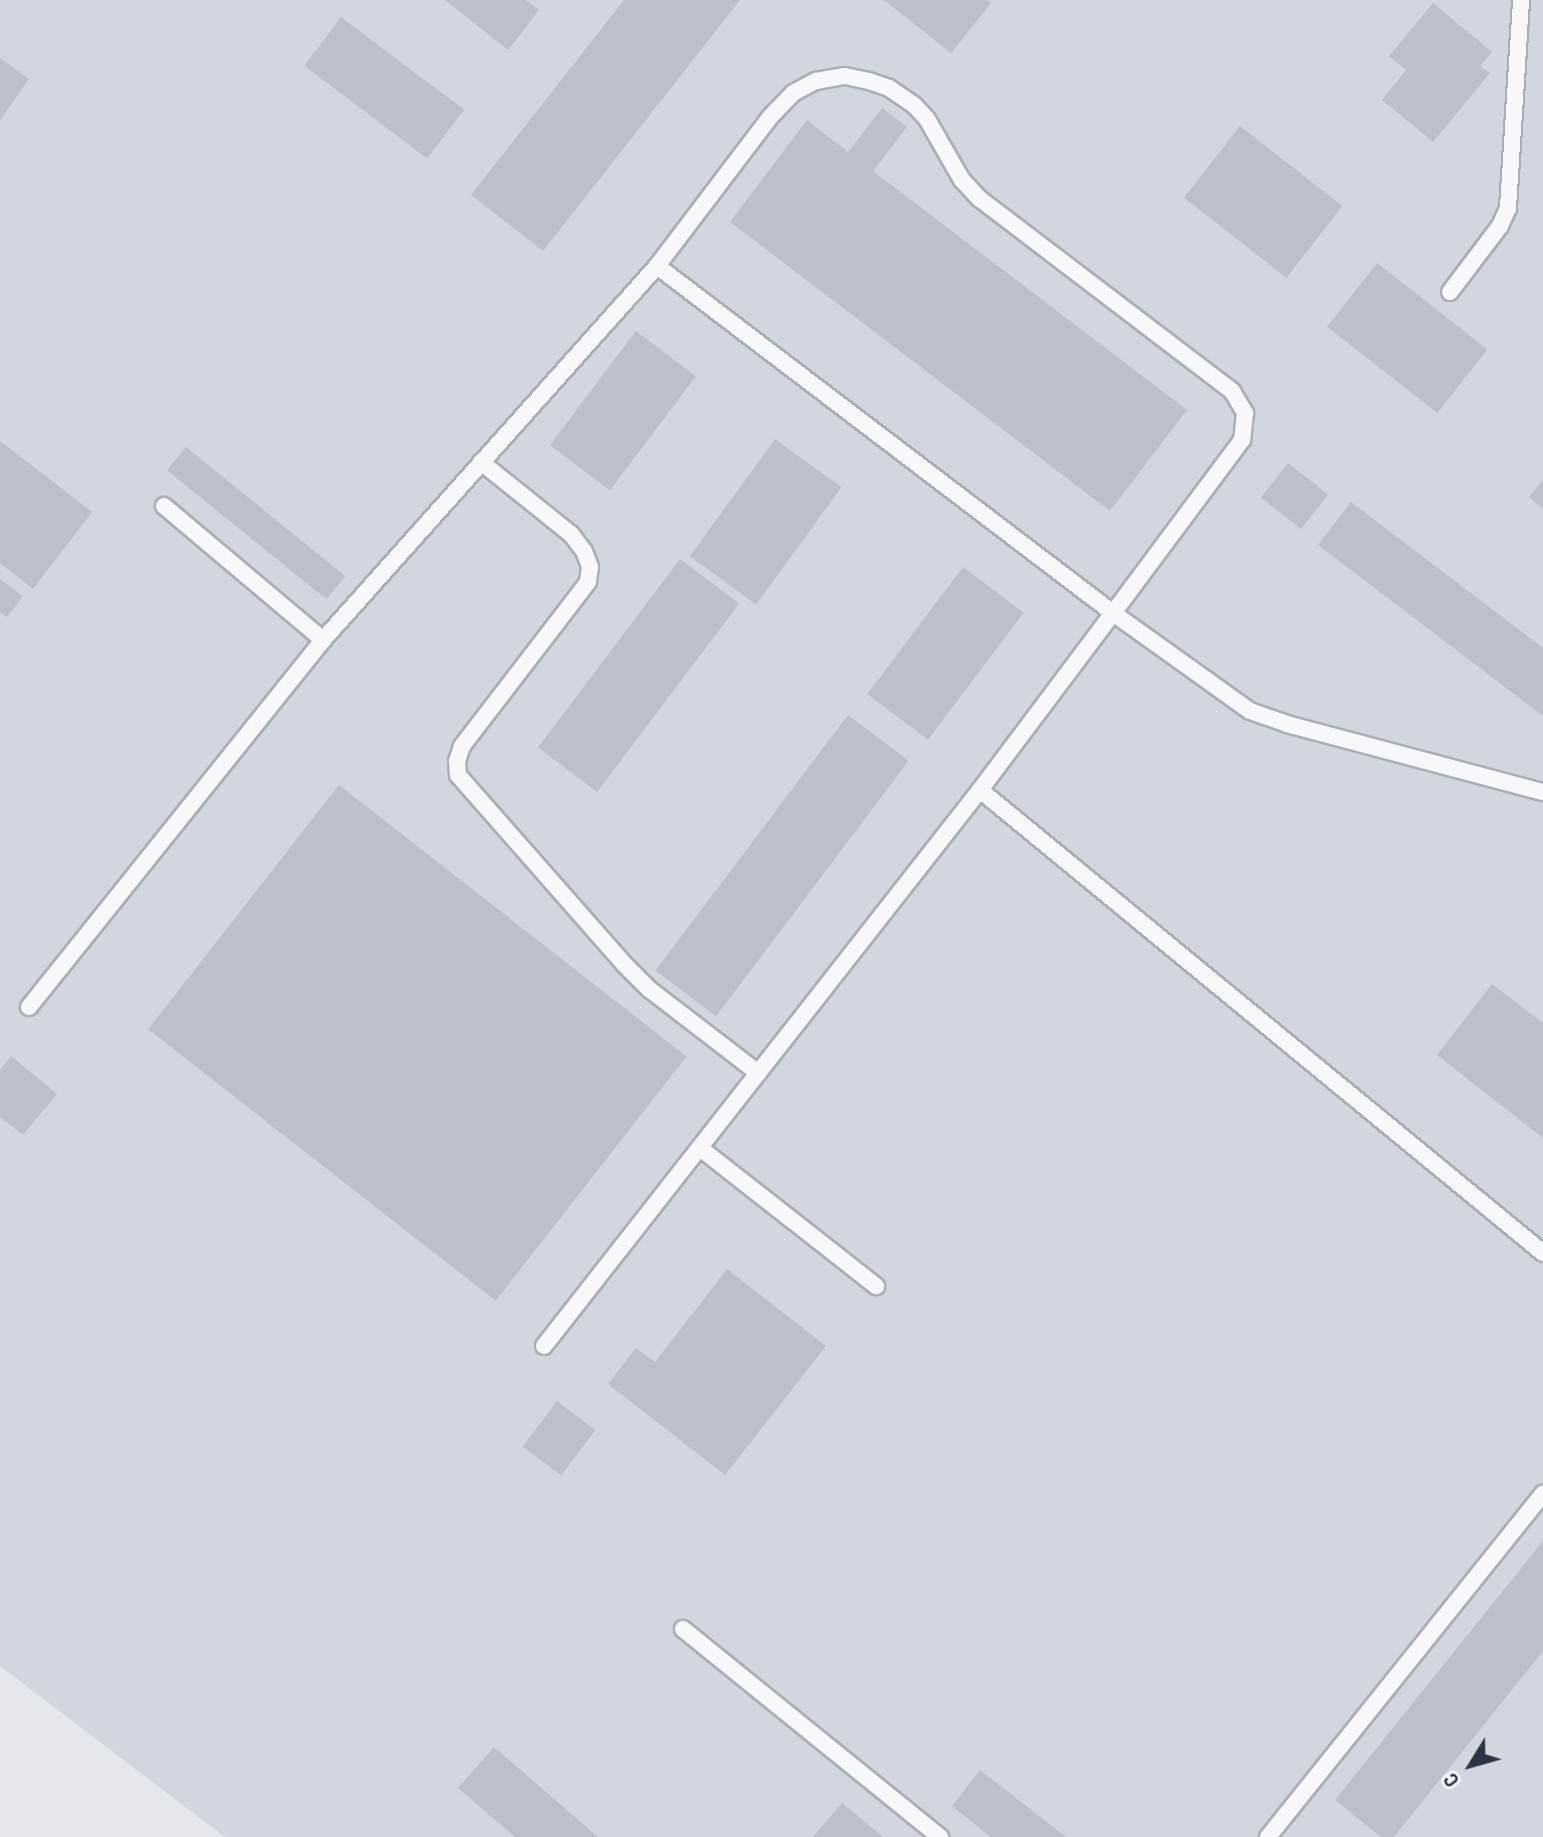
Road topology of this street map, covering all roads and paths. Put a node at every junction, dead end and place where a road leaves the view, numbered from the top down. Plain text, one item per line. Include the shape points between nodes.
1 (1521, 0) edge
2 (657, 266) junction
3 (1450, 292) dead end
4 (481, 462) junction
5 (164, 506) dead end
6 (1113, 613) junction
7 (323, 640) junction
8 (980, 790) junction
9 (1543, 792) edge
10 (29, 1007) dead end
11 (758, 1073) junction
12 (700, 1148) junction
13 (1543, 1253) edge
14 (876, 1286) dead end
15 (544, 1346) dead end
16 (1543, 1494) edge
17 (683, 1629) dead end
18 (940, 1837) edge
19 (1268, 1837) edge

1 - 3 lane via 1508,208
2 - 4 lane
2 - 6 lane
2 - 6 lane via 793,93 816,81 845,76 889,88 914,105 980,199 1232,391 1245,413 1242,440
4 - 7 lane
4 - 11 lane via 571,534 590,567 588,582 462,746 458,775 641,980
5 - 7 lane
6 - 8 lane
6 - 9 lane via 1250,711
7 - 10 lane
8 - 11 lane
8 - 13 lane
11 - 12 lane
12 - 14 lane
12 - 15 lane
16 - 19 lane
17 - 18 lane

